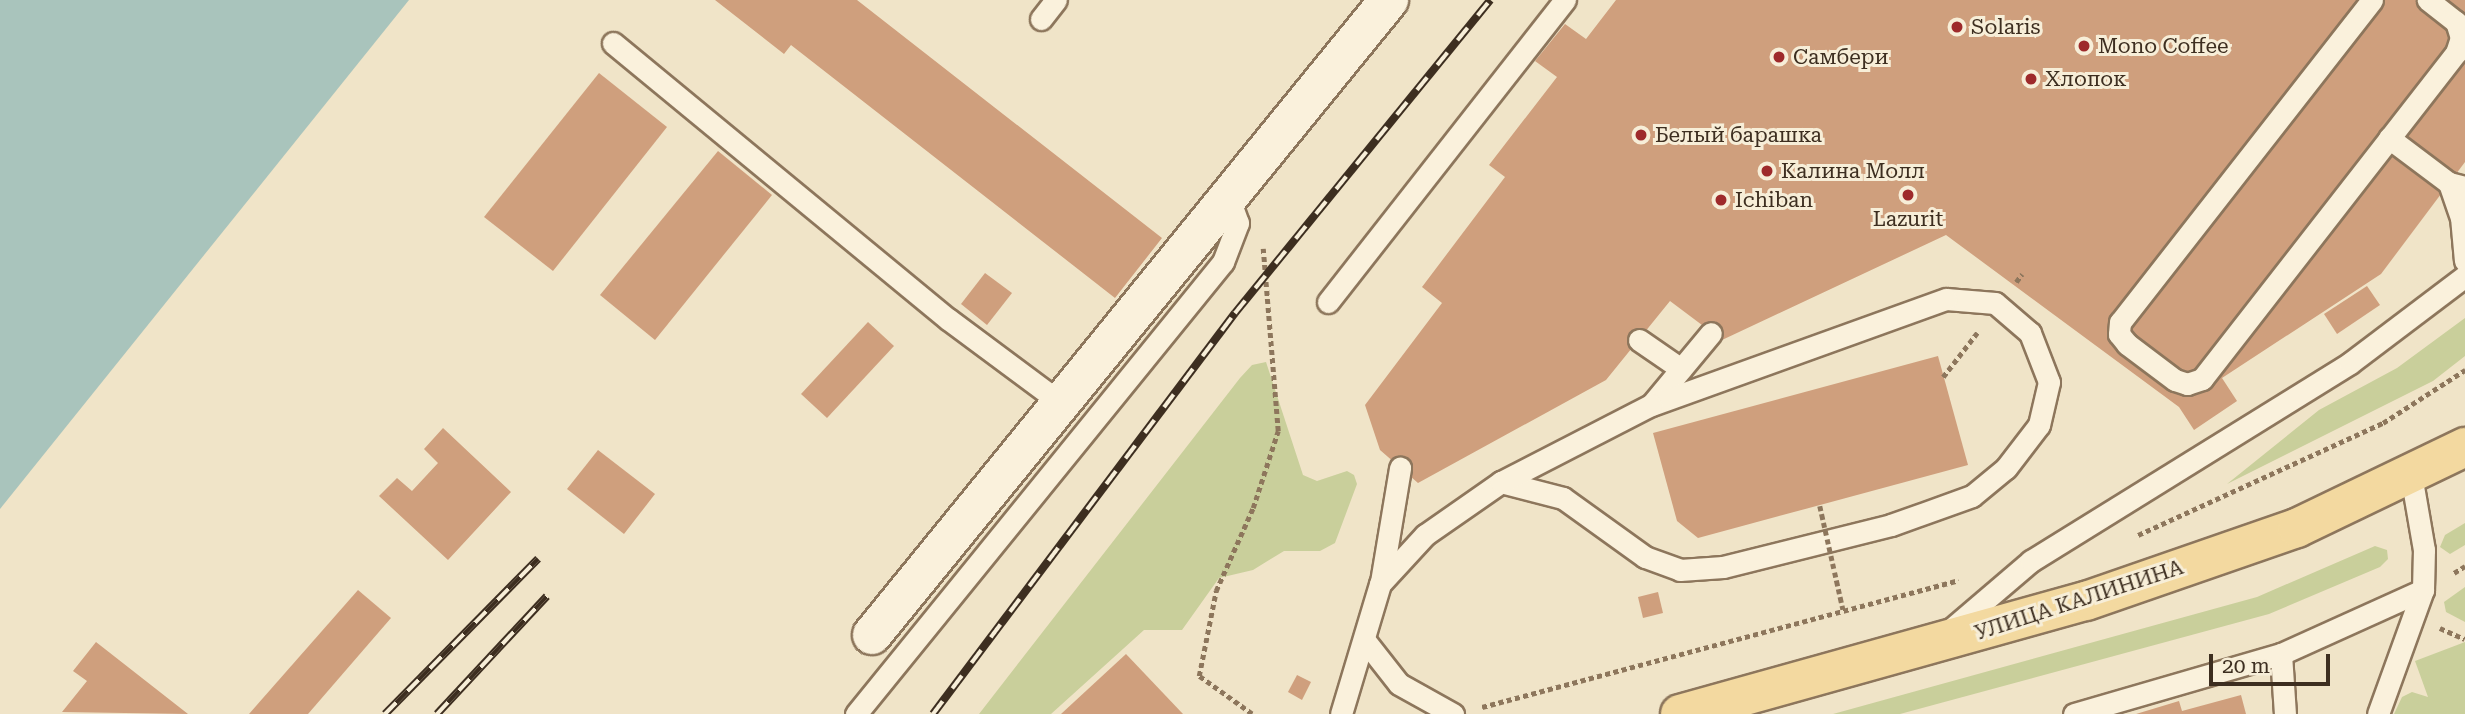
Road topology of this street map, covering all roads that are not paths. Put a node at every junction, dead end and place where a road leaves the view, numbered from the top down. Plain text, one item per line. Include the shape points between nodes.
1 (1056, 0) edge
2 (1389, 0) edge
3 (1565, 0) edge
4 (2372, 0) edge
5 (2428, 0) edge
6 (1041, 19) dead end
7 (613, 43) dead end
8 (2389, 138) junction
9 (2457, 185) edge
10 (1228, 195) junction
11 (2465, 261) edge
12 (2465, 276) edge
13 (1328, 302) dead end
14 (1711, 332) dead end
15 (1639, 340) dead end
16 (1681, 369) junction
17 (1061, 403) junction
18 (1651, 405) junction
19 (2465, 447) edge
20 (1400, 468) dead end
21 (2411, 475) junction
22 (1501, 482) junction
23 (1380, 584) junction
24 (2423, 590) junction
25 (872, 635) dead end
26 (1366, 642) junction
27 (1929, 648) junction
28 (2281, 654) junction
29 (856, 714) edge
30 (1341, 714) edge
31 (1453, 714) edge
32 (1680, 714) edge
33 (2074, 714) edge
34 (2284, 714) edge
35 (2378, 714) edge

1 - 6 lane
2 - 10 street
3 - 13 lane
4 - 8 lane via 2120,322 2119,334 2175,380 2187,384 2202,379
5 - 8 lane via 2456,22 2461,38 2456,53
7 - 17 lane via 948,319
8 - 9 lane
9 - 11 lane
10 - 17 street
10 - 29 lane via 1238,223 1223,262
12 - 27 lane via 2350,363 2031,561
14 - 16 lane
15 - 16 lane
16 - 18 lane
17 - 25 street
18 - 22 lane
18 - 22 lane via 1946,299 1995,303 2030,333 2049,382 2039,425 2006,468 1972,496 1891,525 1723,567 1680,570 1645,557 1563,498
19 - 21 main road, УЛИЦА КАЛИНИНА
20 - 23 lane
21 - 24 lane via 2424,550
21 - 27 main road, УЛИЦА КАЛИНИНА via 2297,528
22 - 23 lane via 1425,535
23 - 26 lane
24 - 28 lane
24 - 35 lane
26 - 30 lane
26 - 31 lane via 1399,684
27 - 32 main road, УЛИЦА КАЛИНИНА
28 - 33 lane
28 - 34 lane

